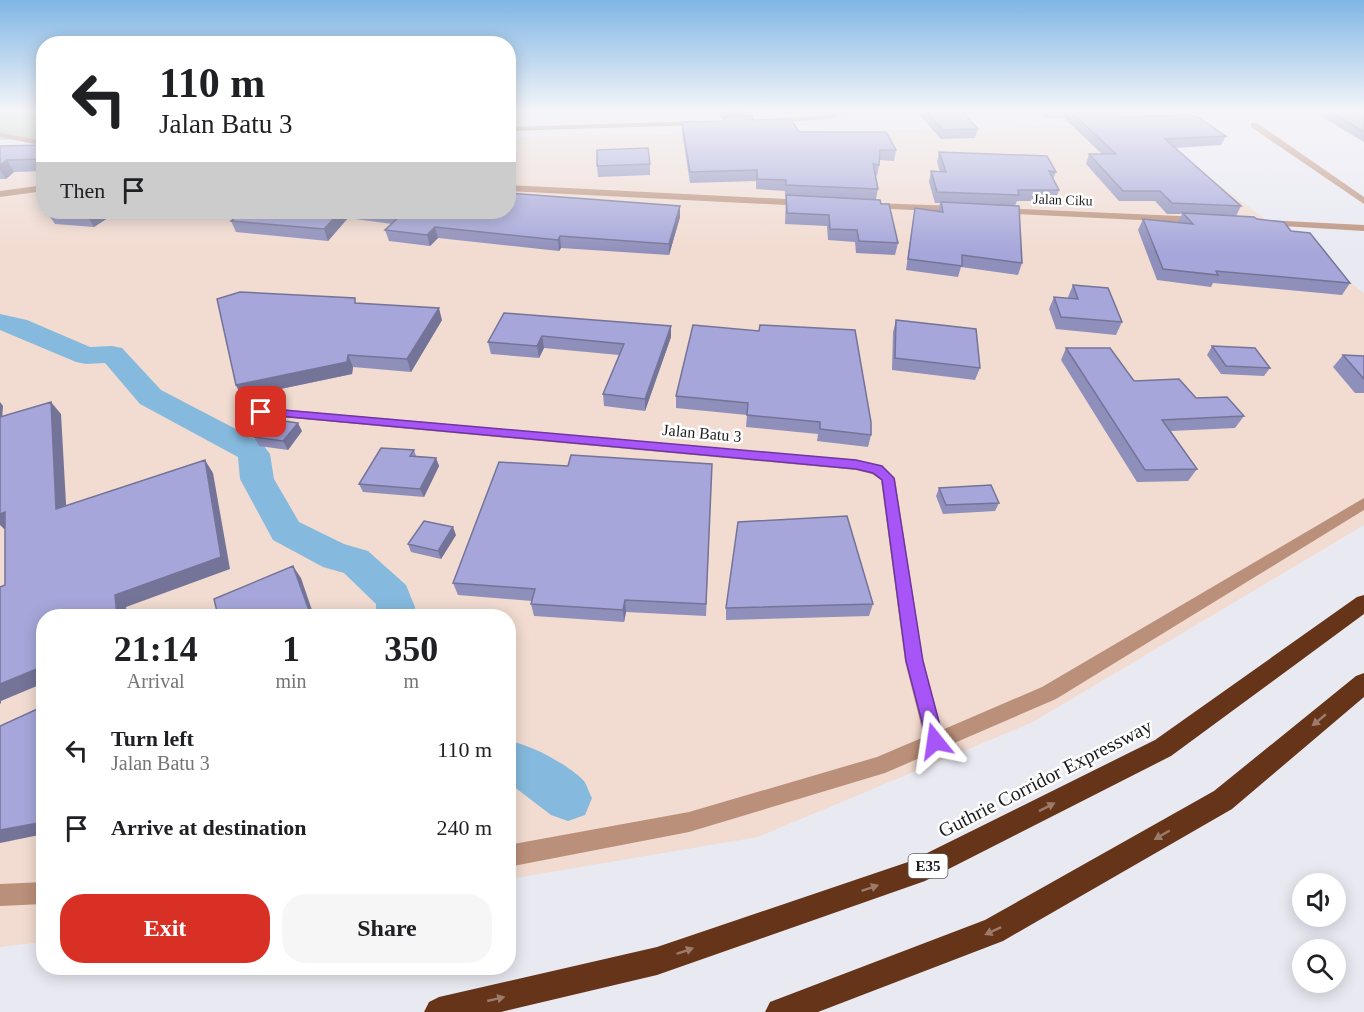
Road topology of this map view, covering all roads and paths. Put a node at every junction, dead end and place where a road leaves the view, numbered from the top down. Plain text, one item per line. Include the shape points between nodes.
1 (1301, 157) edge
2 (516, 188) edge
3 (36, 189) edge
4 (0, 194) edge
5 (1364, 201) edge
6 (812, 203) edge
7 (858, 205) edge
8 (963, 209) edge
9 (986, 210) edge
10 (1212, 220) edge
11 (1259, 223) edge
12 (1364, 228) edge
13 (243, 410) dead end
14 (1364, 503) edge
15 (1364, 603) edge
16 (1364, 683) edge
17 (935, 741) junction
18 (516, 854) edge
19 (36, 893) edge
20 (0, 895) edge
21 (439, 1012) edge
22 (780, 1012) edge

1 - 5 street
2 - 6 street
3 - 4 street
7 - 8 street
9 - 10 street, Jalan Ciku
11 - 12 street
13 - 17 street, Jalan Batu 3 via 877,470 888,478 914,661
14 - 17 street via 1049,693
21 -> 15 highway, Guthrie Corridor Expressway / E35 via 657,960 916,872 1163,748
16 -> 22 highway via 1223,800 993,931
17 - 18 street via 878,766 689,822
19 - 20 street

